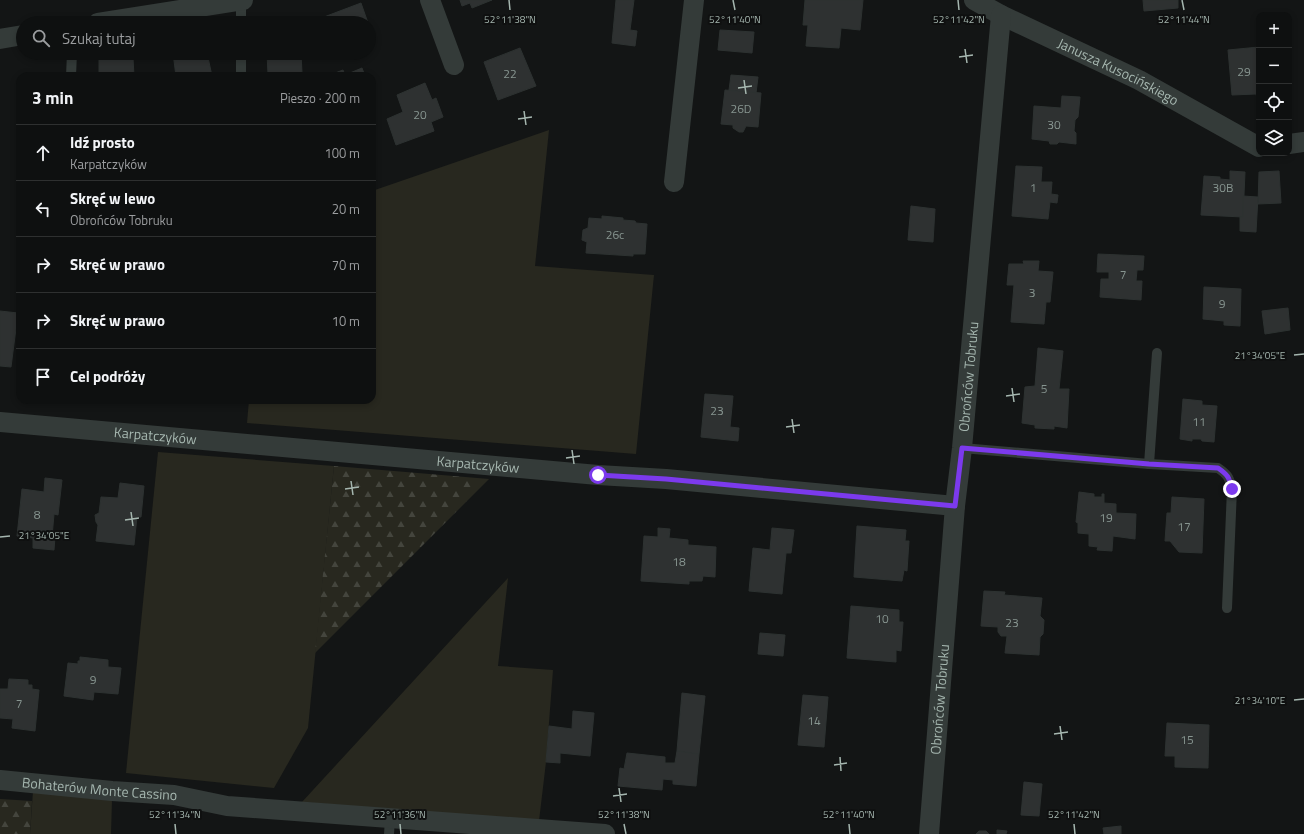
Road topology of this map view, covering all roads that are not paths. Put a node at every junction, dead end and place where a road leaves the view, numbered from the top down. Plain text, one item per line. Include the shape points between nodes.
1 (242, 0) edge
2 (430, 0) edge
3 (694, 0) edge
4 (974, 0) edge
5 (1002, 15) junction
6 (142, 16) edge
7 (241, 16) edge
8 (16, 36) edge
9 (0, 39) edge
10 (72, 60) edge
11 (241, 60) edge
12 (454, 65) dead end
13 (71, 72) edge
14 (241, 72) edge
15 (1304, 142) edge
16 (1292, 144) edge
17 (1256, 145) edge
18 (674, 182) dead end
19 (1157, 353) dead end
20 (0, 422) edge
21 (962, 448) junction
22 (1149, 464) junction
23 (955, 506) junction
24 (1227, 608) dead end
25 (0, 780) edge
26 (389, 826) edge
27 (605, 834) edge
28 (929, 834) edge

1 - 6 street
1 - 7 lane
2 - 12 street
3 - 18 street
4 - 5 street, Janusza Kusocińskiego
5 - 17 street, Janusza Kusocińskiego via 1139,80
5 - 21 street, Obrońców Tobruku
8 - 9 street
10 - 13 lane
11 - 14 lane
15 - 16 street
19 - 22 lane
20 - 23 street, Karpatczyków
21 - 22 lane
21 - 23 street, Obrońców Tobruku
22 - 24 lane via 1218,468 1230,478 1232,489
23 - 28 street, Obrońców Tobruku
25 - 26 street, Bohaterów Monte Cassino via 174,795 227,806
26 - 27 street, Bohaterów Monte Cassino

